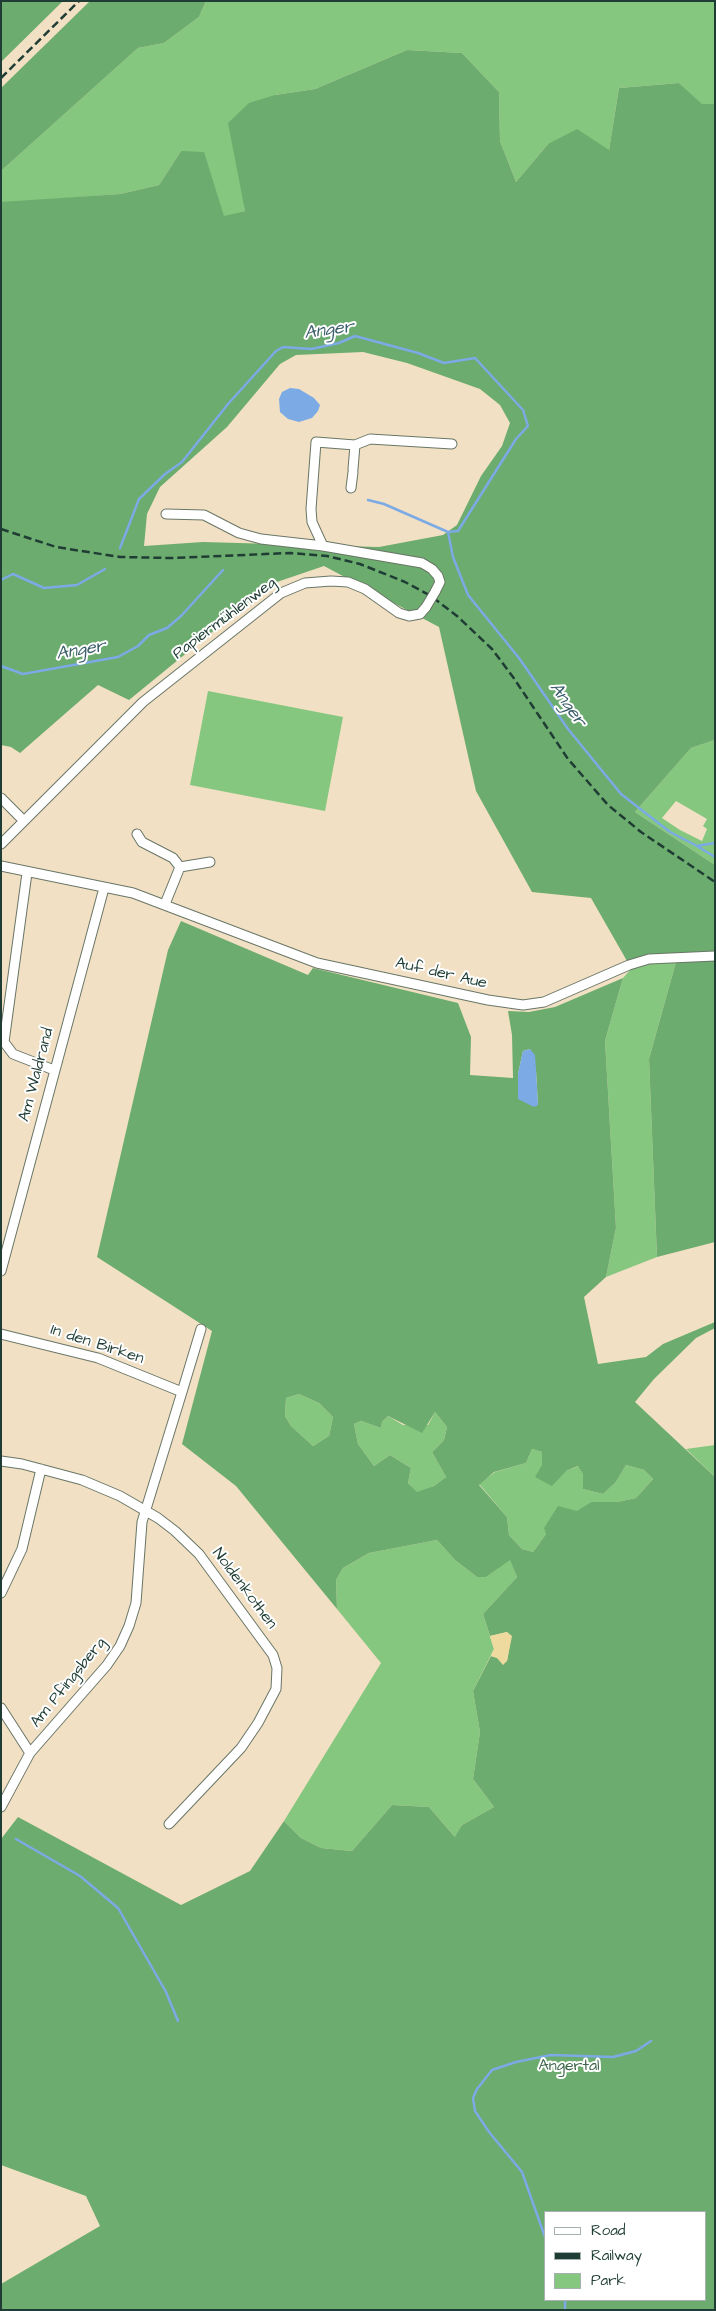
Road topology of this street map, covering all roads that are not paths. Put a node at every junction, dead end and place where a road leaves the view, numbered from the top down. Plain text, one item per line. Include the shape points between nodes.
1 (452, 444) dead end
2 (355, 445) junction
3 (351, 488) dead end
4 (166, 514) dead end
5 (323, 546) junction
6 (1, 798) edge
7 (23, 820) junction
8 (137, 834) dead end
9 (1, 844) edge
10 (210, 862) dead end
11 (1, 866) edge
12 (180, 867) junction
13 (27, 873) junction
14 (104, 888) junction
15 (165, 904) junction
16 (715, 956) edge
17 (54, 1070) junction
18 (1, 1271) edge
19 (200, 1329) dead end
20 (1, 1334) edge
21 (182, 1392) junction
22 (1, 1461) edge
23 (41, 1469) junction
24 (146, 1511) junction
25 (1, 1593) edge
26 (1, 1708) edge
27 (30, 1754) junction
28 (1, 1807) edge
29 (169, 1824) dead end

1 - 2 street via 370,439
2 - 3 street
2 - 5 street via 316,442 311,509 312,522
4 - 5 street, Papiermühlenweg via 204,515 239,533 261,539
5 - 7 street, Papiermühlenweg, bridge via 422,564 432,569 440,582 420,614 409,616 348,582 305,583 281,593 143,702
6 - 7 street
7 - 9 street, Papiermühlenweg
8 - 12 street via 142,842 173,858
10 - 12 street
11 - 13 street, Auf der Aue
12 - 15 street
13 - 14 street, Auf der Aue
13 - 17 street via 4,1040 6,1048 13,1054
14 - 15 street, Auf der Aue via 133,893
14 - 17 street, Am Waldrand
15 - 16 street, Auf der Aue via 316,963 523,1005 544,1002 649,959
17 - 18 street, Am Waldrand
19 - 21 street
20 - 21 street, In den Birken via 98,1358
21 - 24 street
22 - 23 street, Noldenkothen
23 - 24 street, Noldenkothen via 101,1487
23 - 25 street via 22,1549
24 - 27 street, Am Pfingsberg via 136,1603 120,1646
24 - 29 street, Noldenkothen via 175,1530 199,1554 267,1645 277,1668 276,1689 250,1737
26 - 27 street
27 - 28 street, Am Pfingsberg

